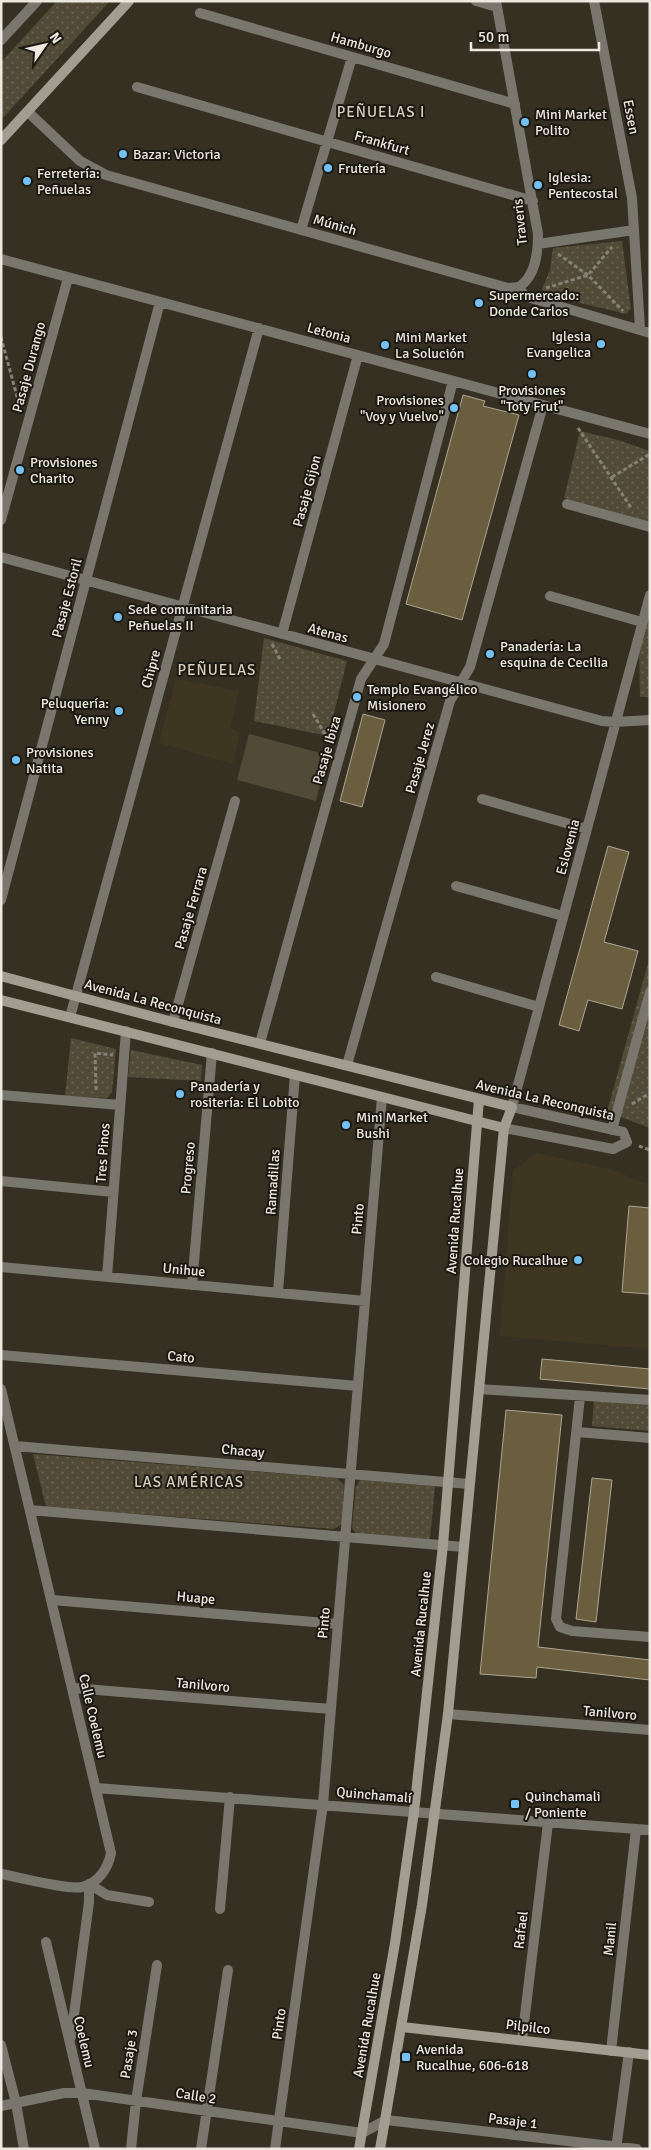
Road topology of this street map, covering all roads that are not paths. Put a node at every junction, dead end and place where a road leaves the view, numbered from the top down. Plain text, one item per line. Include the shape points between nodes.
1 (37, 1) edge
2 (129, 1) edge
3 (476, 1) edge
4 (594, 1) edge
5 (496, 4) edge
6 (200, 13) dead end
7 (1, 40) edge
8 (352, 57) junction
9 (137, 87) dead end
10 (515, 104) junction
11 (28, 112) junction
12 (1, 140) edge
13 (327, 141) junction
14 (533, 201) junction
15 (301, 230) junction
16 (630, 231) junction
17 (538, 244) junction
18 (1, 259) edge
19 (68, 278) junction
20 (520, 288) junction
21 (160, 302) junction
22 (259, 328) junction
23 (645, 331) edge
24 (358, 355) junction
25 (453, 381) junction
26 (543, 405) junction
27 (650, 434) edge
28 (567, 504) dead end
29 (1, 520) edge
30 (650, 527) edge
31 (1, 557) edge
32 (86, 580) junction
33 (650, 594) edge
34 (550, 596) dead end
35 (182, 607) junction
36 (642, 622) junction
37 (282, 634) junction
38 (374, 659) junction
39 (461, 682) junction
40 (650, 720) edge
41 (615, 722) junction
42 (482, 799) dead end
43 (236, 801) dead end
44 (587, 829) junction
45 (456, 886) dead end
46 (1, 900) edge
47 (564, 916) junction
48 (1, 976) edge
49 (436, 977) dead end
50 (650, 992) edge
51 (76, 996) junction
52 (1, 1000) edge
53 (539, 1007) junction
54 (70, 1017) junction
55 (173, 1022) junction
56 (126, 1032) junction
57 (260, 1044) junction
58 (212, 1054) junction
59 (347, 1065) junction
60 (295, 1075) junction
61 (1, 1095) edge
62 (382, 1097) junction
63 (479, 1099) junction
64 (120, 1105) junction
65 (512, 1107) junction
66 (476, 1121) junction
67 (504, 1128) junction
68 (612, 1130) junction
69 (1, 1181) edge
70 (114, 1192) junction
71 (1, 1267) edge
72 (107, 1276) junction
73 (192, 1285) junction
74 (278, 1292) junction
75 (365, 1301) junction
76 (1, 1355) edge
77 (358, 1386) junction
78 (1, 1389) edge
79 (479, 1389) junction
80 (580, 1397) junction
81 (650, 1400) edge
82 (577, 1432) junction
83 (650, 1438) edge
84 (15, 1446) junction
85 (350, 1474) junction
86 (449, 1482) junction
87 (469, 1484) junction
88 (30, 1510) junction
89 (345, 1537) junction
90 (443, 1545) junction
91 (463, 1547) junction
92 (52, 1600) junction
93 (338, 1624) junction
94 (650, 1636) edge
95 (72, 1688) junction
96 (331, 1709) junction
97 (448, 1714) junction
98 (650, 1730) edge
99 (96, 1788) junction
100 (230, 1797) junction
101 (323, 1804) junction
102 (414, 1812) junction
103 (435, 1813) junction
104 (548, 1823) junction
105 (636, 1829) junction
106 (650, 1830) edge
107 (1, 1874) edge
108 (89, 1884) junction
109 (149, 1902) dead end
110 (220, 1910) dead end
111 (46, 1942) dead end
112 (157, 1965) dead end
113 (228, 1970) dead end
114 (402, 2027) junction
115 (522, 2040) junction
116 (70, 2044) junction
117 (1, 2046) edge
118 (611, 2051) junction
119 (629, 2052) junction
120 (650, 2055) edge
121 (82, 2093) junction
122 (136, 2101) junction
123 (16, 2103) junction
124 (1, 2106) edge
125 (206, 2112) junction
126 (386, 2120) junction
127 (279, 2121) junction
128 (362, 2132) junction
129 (616, 2148) edge
130 (24, 2149) edge
131 (95, 2149) edge
132 (131, 2149) edge
133 (201, 2149) edge
134 (275, 2149) edge
135 (359, 2149) edge
136 (380, 2149) edge
137 (637, 2149) edge

1 - 7 street
2 - 11 street
3 - 5 street
4 - 16 street, Essen via 632,198
5 - 10 street, Traveris
6 - 8 street, Hamburgo
8 - 10 street, Hamburgo
8 - 13 street
9 - 13 street, Frankfurt
10 - 14 street, Traveris
11 - 12 street
11 - 15 street, Múnich via 96,172
13 - 14 street, Frankfurt
13 - 15 street
14 - 17 street, Traveris
15 - 20 street, Múnich via 508,288
16 - 17 street
16 - 23 street, Essen
17 - 20 street, Traveris via 530,275
18 - 19 street, Letonia
19 - 21 street, Letonia
19 - 29 street, Pasaje Durango
20 - 23 street, Múnich via 531,298
21 - 22 street, Letonia
21 - 32 street, Pasaje Estoril
22 - 24 street, Letonia
22 - 35 street, Chipre
24 - 25 street, Letonia
24 - 37 street, Pasaje Gijon
25 - 26 street, Letonia
25 - 38 street, Pasaje Ibiza via 384,644
26 - 27 street, Letonia
26 - 39 street, Pasaje Jerez via 470,667
28 - 30 street
31 - 32 street, Atenas
32 - 35 street, Atenas
32 - 46 street, Pasaje Estoril
33 - 36 street, Eslovenia
34 - 36 street
35 - 37 street, Atenas
35 - 51 street, Chipre
36 - 41 street, Eslovenia
37 - 38 street, Atenas
38 - 39 street, Atenas
38 - 57 street, Pasaje Ibiza via 362,678
39 - 41 street, Atenas
39 - 59 street, Pasaje Jerez via 450,701
40 - 41 street, Atenas
41 - 44 street, Eslovenia
42 - 44 street
43 - 55 street, Pasaje Ferrara
44 - 47 street, Eslovenia
45 - 47 street
47 - 53 street, Eslovenia
48 - 51 street, Avenida La Reconquista
49 - 53 street
50 - 68 street
51 - 54 street, Chipre
51 - 55 street, Avenida La Reconquista
52 - 54 street, Avenida La Reconquista
53 - 65 street, Eslovenia
54 - 56 street, Avenida La Reconquista
55 - 57 street, Avenida La Reconquista
56 - 58 street, Avenida La Reconquista
56 - 64 street, Tres Pinos
57 - 59 street, Avenida La Reconquista
58 - 60 street, Avenida La Reconquista
58 - 73 street, Progreso
59 - 63 street, Avenida La Reconquista
60 - 62 street, Avenida La Reconquista
60 - 74 street, Ramadillas
61 - 64 street
62 - 66 street, Avenida La Reconquista
62 - 75 street, Pinto
63 - 65 street, Avenida La Reconquista
63 - 66 street, Avenida Rucalhue
64 - 70 street, Tres Pinos
65 - 67 street
65 - 68 street, Avenida La Reconquista
66 - 67 street, Avenida La Reconquista
66 - 86 street, Avenida Rucalhue
67 - 68 street, Avenida La Reconquista via 612,1149 627,1142 623,1132
67 - 79 street
69 - 70 street
70 - 72 street, Tres Pinos
71 - 72 street, Unihue
72 - 73 street, Unihue
73 - 74 street, Unihue
74 - 75 street, Unihue
75 - 77 street, Pinto
76 - 77 street, Cato
77 - 85 street, Pinto
78 - 84 street, Calle Coelemu
79 - 80 street
79 - 87 street
80 - 81 street
80 - 82 street
82 - 83 street
82 - 94 street via 556,1619 560,1627 572,1631
84 - 85 street, Chacay
84 - 88 street, Calle Coelemu
85 - 86 street, Chacay
85 - 89 street, Pinto
86 - 87 street, Chacay
86 - 90 street, Avenida Rucalhue
87 - 91 street
88 - 89 street
88 - 92 street, Calle Coelemu
89 - 90 street
89 - 93 street, Pinto
90 - 91 street
90 - 102 street, Avenida Rucalhue
91 - 97 street
92 - 93 street, Huape
92 - 95 street, Calle Coelemu
93 - 96 street, Pinto
95 - 96 street, Tanilvoro
95 - 99 street, Calle Coelemu
96 - 101 street, Pinto
97 - 98 street, Tanilvoro
97 - 103 street
99 - 100 street, Quinchamalí
99 - 108 street, Calle Coelemu via 111,1853 107,1868
100 - 101 street, Quinchamalí
100 - 110 street
101 - 102 street, Quinchamalí
101 - 127 street, Pinto
102 - 103 street, Quinchamalí
102 - 128 street, Avenida Rucalhue
103 - 104 street, Quinchamalí
103 - 114 street
104 - 105 street, Quinchamalí
104 - 115 street, Rafael
105 - 106 street, Quinchamalí
105 - 118 street, Manil
107 - 108 street via 70,1887
108 - 109 street via 107,1896
108 - 116 street
111 - 116 street, Coelemu
112 - 122 street, Pasaje 3
113 - 125 street
114 - 115 street, Pilpilco
114 - 126 street
115 - 118 street, Pilpilco
116 - 121 street, Coelemu
117 - 123 street
118 - 119 street, Pilpilco
119 - 120 street, Pilpilco
119 - 129 street
121 - 122 street, Calle 2
121 - 123 street, Calle 2 via 64,2093
121 - 131 street, Coelemu
122 - 125 street, Calle 2
122 - 132 street, Pasaje 3
123 - 124 street, Calle 2
123 - 130 street
125 - 127 street, Calle 2
125 - 133 street
126 - 128 street
126 - 129 street, Pasaje 1
126 - 136 street
127 - 128 street, Calle 2
127 - 134 street, Pinto
128 - 135 street, Avenida Rucalhue
129 - 137 street, Pasaje 1

